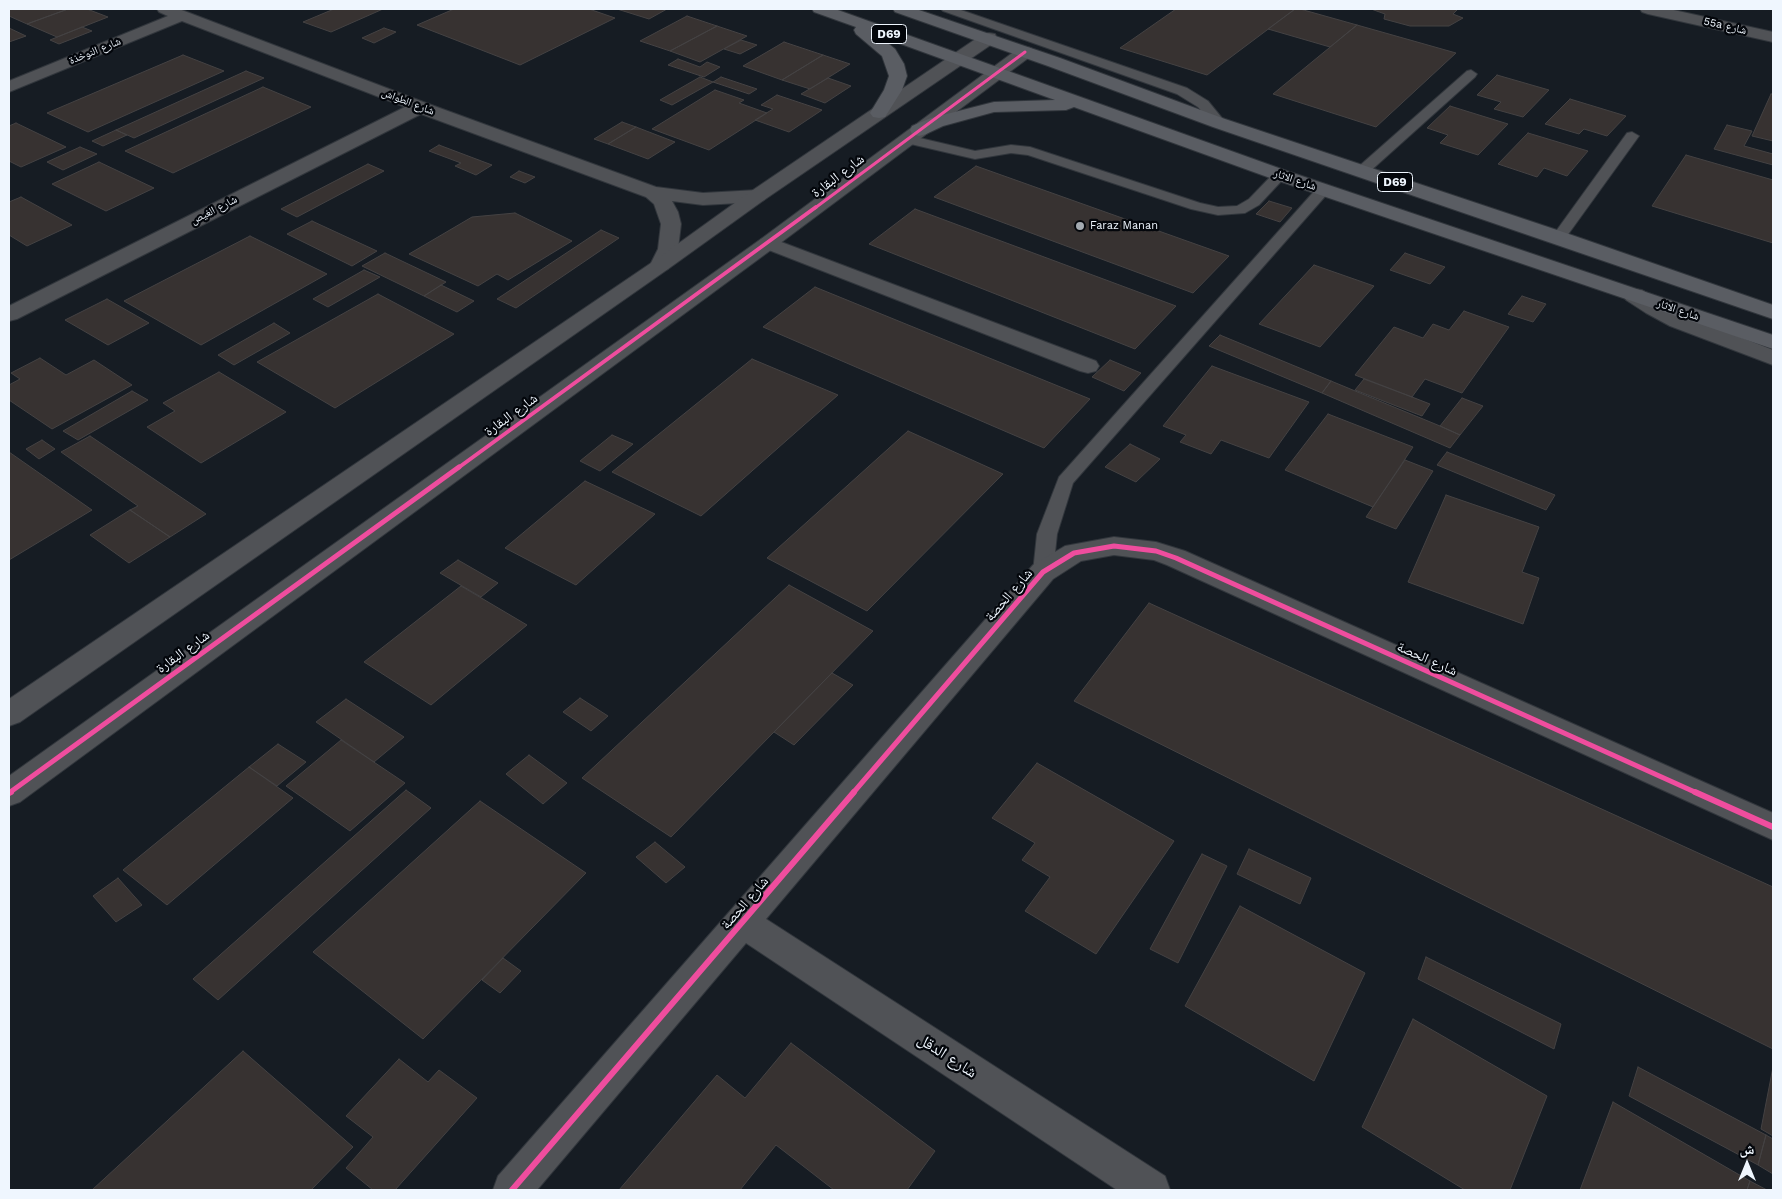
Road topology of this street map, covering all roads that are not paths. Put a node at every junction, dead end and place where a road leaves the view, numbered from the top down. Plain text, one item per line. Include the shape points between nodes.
1 (820, 9) edge
2 (901, 9) edge
3 (946, 9) edge
4 (1648, 9) edge
5 (173, 12) edge
6 (849, 19) junction
7 (971, 32) junction
8 (1773, 37) edge
9 (989, 38) junction
10 (1025, 52) junction
11 (948, 55) junction
12 (1044, 58) junction
13 (1471, 74) dead end
14 (1005, 76) junction
15 (9, 87) edge
16 (1085, 105) junction
17 (420, 107) junction
18 (879, 113) junction
19 (1219, 123) junction
20 (913, 135) junction
21 (1632, 136) dead end
22 (1362, 171) junction
23 (1280, 175) junction
24 (1323, 190) junction
25 (653, 193) junction
26 (757, 196) junction
27 (1559, 237) junction
28 (768, 243) junction
29 (661, 265) junction
30 (1634, 295) junction
31 (1771, 311) edge
32 (9, 314) edge
33 (1773, 342) edge
34 (1773, 358) edge
35 (1088, 366) dead end
36 (1043, 572) junction
37 (9, 714) edge
38 (9, 793) edge
39 (1773, 826) edge
40 (743, 922) junction
41 (512, 1190) edge
42 (1151, 1190) edge

1 - 6 main road, شارع الاثار / D69
2 - 7 main road, D69
3 - 19 lane via 1182,91 1203,104
4 - 8 street, 55a شارع
5 - 15 street, شارع النوخذة
5 - 17 street, شارع الطواش
6 - 11 main road, شارع الاثار / D69
6 - 18 main road via 888,53 895,64 898,76
7 - 9 main road, D69
7 - 11 main road via 972,38 966,44 951,50
9 - 10 main road, D69
9 - 11 street, شارع البقارة
10 - 12 main road, D69
10 - 14 street, شارع البقارة
11 - 14 main road, شارع الاثار / D69
11 - 18 street, شارع البقارة
12 - 14 main road via 1015,64
12 - 19 main road, D69
13 - 22 lane
14 - 16 main road, شارع الاثار / D69
14 - 20 street, شارع البقارة
16 - 20 main road via 994,107 937,122
16 - 23 main road, شارع الاثار / D69
17 - 25 street, شارع الطواش
17 - 32 street, شارع الغيص
18 - 26 street, شارع البقارة
19 - 22 main road, D69
20 - 23 lane via 975,155 1030,151 1218,211 1240,210 1254,202
20 - 28 street, شارع البقارة
21 - 27 lane
22 - 27 main road, D69
23 - 24 main road, شارع الاثار / D69
24 - 30 main road, شارع الاثار / D69
24 - 36 lane via 1065,481 1047,534
25 - 26 street, شارع الطواش via 704,199
25 - 29 street via 662,201 671,224 668,249
26 - 29 street, شارع البقارة
27 - 31 main road, D69
28 - 35 street
28 - 38 street, شارع البقارة
29 - 37 street, شارع البقارة
30 - 33 main road, شارع الاثار / D69
30 - 34 street via 1678,321
36 - 39 street, شارع الحصة via 1074,554 1094,548 1114,546 1156,551
36 - 40 street, شارع الحصة
40 - 41 street, شارع الحصة
40 - 42 street, شارع الدقل

